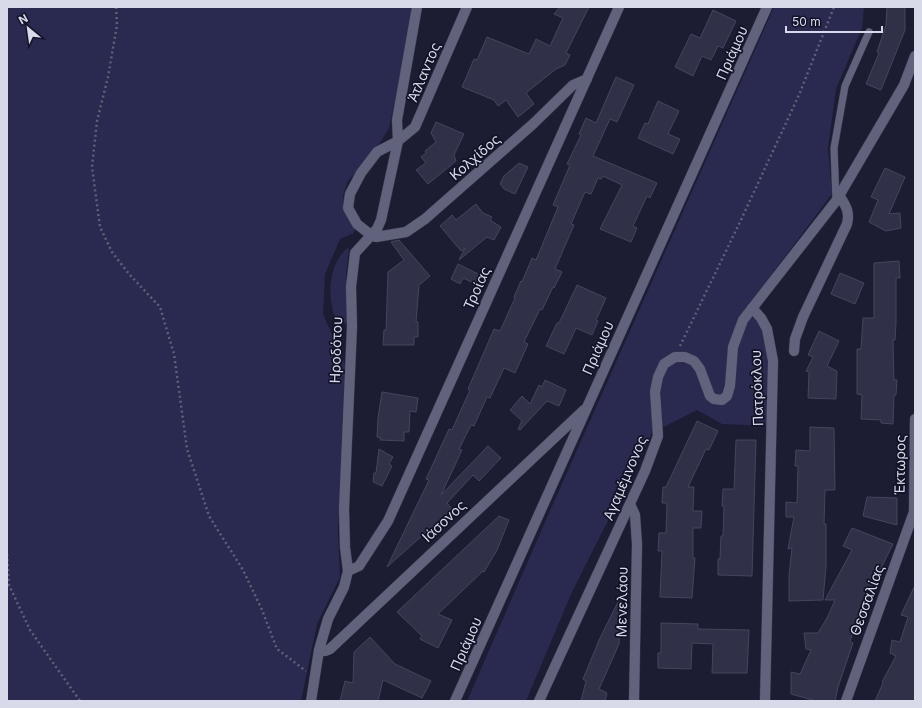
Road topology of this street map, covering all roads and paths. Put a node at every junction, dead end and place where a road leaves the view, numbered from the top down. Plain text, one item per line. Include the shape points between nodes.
1 (116, 7) edge
2 (417, 7) edge
3 (467, 7) edge
4 (619, 7) edge
5 (767, 7) edge
6 (834, 7) edge
7 (869, 32) dead end
8 (915, 56) edge
9 (587, 79) junction
10 (398, 141) junction
11 (838, 198) junction
12 (371, 235) junction
13 (752, 308) junction
14 (794, 350) dead end
15 (675, 357) junction
16 (587, 407) junction
17 (915, 419) edge
18 (630, 504) junction
19 (915, 510) edge
20 (7, 554) edge
21 (348, 571) junction
22 (319, 650) junction
23 (315, 674) junction
24 (80, 701) edge
25 (311, 701) edge
26 (455, 701) edge
27 (539, 701) edge
28 (634, 701) edge
29 (765, 701) edge
30 (846, 701) edge

1 - 23 path via 118,25 97,121 92,168 100,227 112,252 160,307 174,354 187,449 209,516 243,570 277,649 305,670
2 - 10 street, Ηροδότου via 397,120
3 - 10 street, Άτλαντος via 415,127
4 - 9 street, Τροίας
5 - 16 street, Πριάμου
6 - 15 path via 799,95
7 - 11 lane via 844,86 834,148
8 - 11 street via 904,85
9 - 12 street, Κολχίδος via 573,85 533,124 425,219 406,232 376,237
9 - 21 street, Τροίας via 388,521 359,566
10 - 12 street, Ηροδότου via 381,220
10 - 12 street, Άτλαντος via 377,152 361,173 350,194 348,208 357,224
11 - 13 street
11 - 14 street via 848,209 847,224 803,317 795,338
12 - 21 street, Ηροδότου via 355,253 351,286 352,327 344,509
13 - 15 street via 733,347 730,386 727,396 722,400 710,396 694,361 685,357
13 - 29 street, Πατρόκλου via 767,329 773,361
15 - 18 street, Αγαμέμνονος via 664,364 658,377 655,392 658,436
16 - 22 street, Ιάσονος via 330,649
16 - 26 street, Πριάμου
17 - 19 street, Έκτωρος
18 - 27 street, Αγαμέμνονος
18 - 28 street, Μενελάου via 635,515 637,544
19 - 30 street, Θεσσαλίας
20 - 24 path via 9,585 30,630
21 - 22 street, Ηροδότου via 344,587 328,619
22 - 23 street, Ηροδότου
23 - 25 street, Ηροδότου

